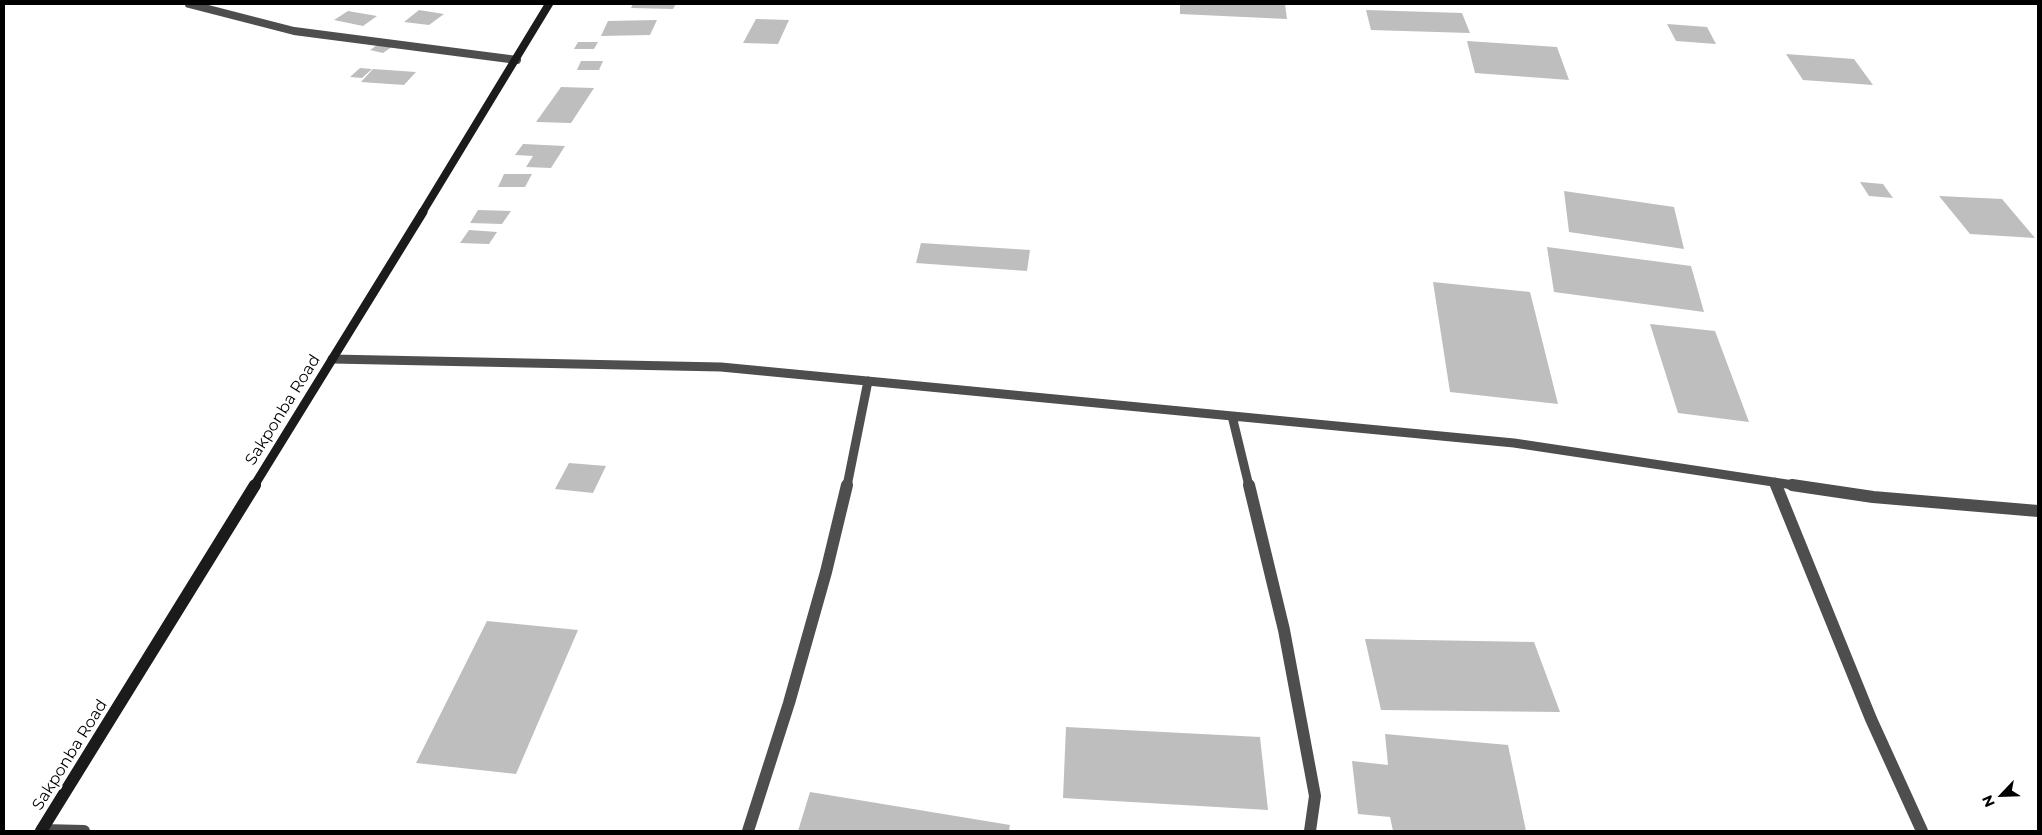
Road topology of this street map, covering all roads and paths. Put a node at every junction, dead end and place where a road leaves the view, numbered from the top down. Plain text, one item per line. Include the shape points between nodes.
1 (189, 4) edge
2 (549, 4) edge
3 (517, 60) junction
4 (332, 359) junction
5 (868, 381) junction
6 (1232, 416) junction
7 (1776, 482) junction
8 (2038, 511) edge
9 (42, 830) edge
10 (84, 831) edge
11 (748, 831) edge
12 (1310, 831) edge
13 (1922, 831) edge

1 - 3 street via 294,30
2 - 3 main road, Sakponba Road
3 - 4 main road, Sakponba Road
4 - 5 street via 721,367
4 - 9 main road, Sakponba Road
5 - 6 street
5 - 11 street via 826,572
6 - 7 street via 1514,443
6 - 12 street via 1284,630 1315,796
7 - 8 street via 1872,497
7 - 13 street via 1871,719
9 - 10 street

